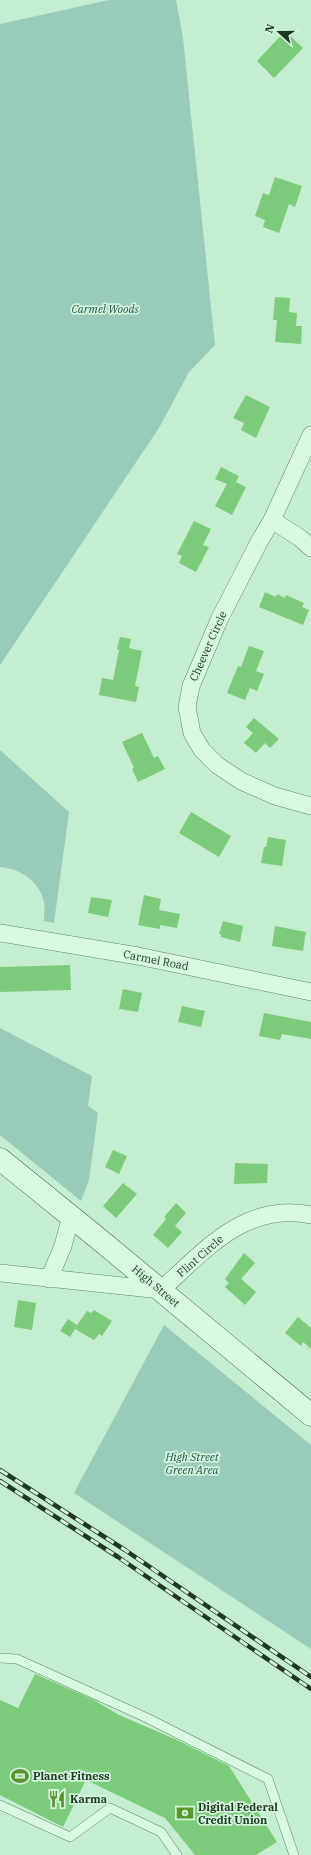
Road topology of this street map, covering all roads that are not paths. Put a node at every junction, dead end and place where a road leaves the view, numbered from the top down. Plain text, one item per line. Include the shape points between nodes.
1 (311, 434) edge
2 (272, 520) junction
3 (311, 548) edge
4 (311, 806) edge
5 (0, 934) edge
6 (311, 992) edge
7 (0, 1159) edge
8 (71, 1216) junction
9 (311, 1216) edge
10 (0, 1273) edge
11 (49, 1279) junction
12 (161, 1290) junction
13 (311, 1415) edge
14 (0, 1658) edge
15 (0, 1805) edge
16 (177, 1855) edge
17 (294, 1855) edge

1 - 2 street, Cheever Circle
2 - 3 street
2 - 4 street, Cheever Circle via 210,639 190,686 187,707 192,734 202,750 218,765 241,781 275,796
5 - 6 street, Carmel Road via 138,956
7 - 8 main road, High Street
8 - 11 street via 63,1246
8 - 12 main road, High Street
9 - 12 street, Flint Circle via 287,1212 262,1216 239,1226 212,1243
10 - 11 street
11 - 12 street
12 - 13 main road, High Street
14 - 17 lane via 16,1659 147,1718 268,1779
15 - 16 lane via 70,1837 110,1808 161,1832

